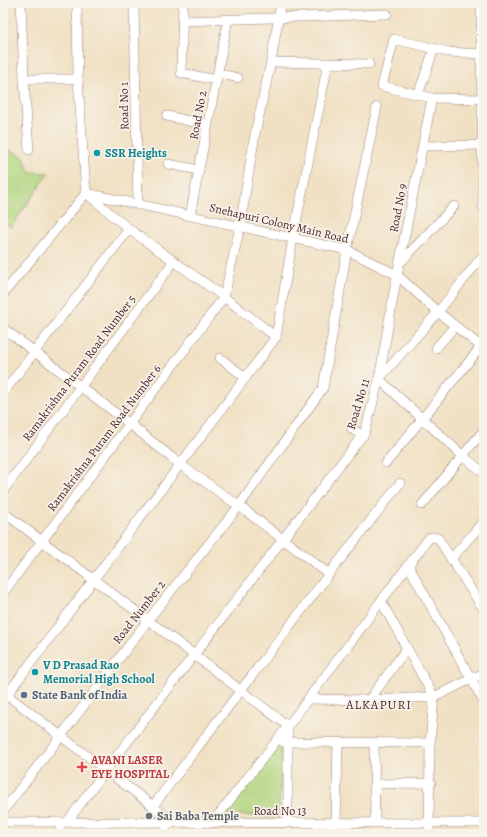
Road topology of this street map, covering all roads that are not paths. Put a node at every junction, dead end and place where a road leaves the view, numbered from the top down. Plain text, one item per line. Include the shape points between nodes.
1 (21, 3) edge
2 (77, 3) edge
3 (183, 3) edge
4 (281, 3) edge
5 (481, 3) edge
6 (134, 6) dead end
7 (387, 14) dead end
8 (279, 17) junction
9 (228, 19) junction
10 (184, 21) junction
11 (434, 49) junction
12 (481, 54) junction
13 (271, 62) junction
14 (328, 63) junction
15 (369, 64) dead end
16 (217, 76) junction
17 (238, 78) dead end
18 (24, 79) junction
19 (78, 79) junction
20 (418, 95) junction
21 (432, 98) junction
22 (481, 99) junction
23 (377, 107) dead end
24 (167, 116) dead end
25 (208, 125) junction
26 (483, 145) edge
27 (423, 146) junction
28 (29, 150) dead end
29 (168, 164) dead end
30 (199, 170) junction
31 (86, 193) junction
32 (138, 205) junction
33 (454, 206) dead end
34 (483, 207) dead end
35 (190, 216) junction
36 (240, 227) junction
37 (129, 229) junction
38 (293, 238) junction
39 (347, 250) junction
40 (484, 254) edge
41 (174, 261) junction
42 (399, 264) junction
43 (397, 275) junction
44 (3, 294) edge
45 (224, 297) junction
46 (438, 312) junction
47 (455, 326) junction
48 (3, 328) edge
49 (276, 337) junction
50 (483, 346) edge
51 (436, 348) dead end
52 (34, 351) junction
53 (220, 358) dead end
54 (246, 378) junction
55 (379, 379) junction
56 (80, 386) junction
57 (3, 393) edge
58 (422, 418) junction
59 (130, 424) junction
60 (352, 429) dead end
61 (484, 430) edge
62 (363, 436) junction
63 (462, 455) junction
64 (386, 463) dead end
65 (181, 465) junction
66 (484, 473) edge
67 (400, 483) dead end
68 (3, 491) edge
69 (422, 505) dead end
70 (239, 506) junction
71 (3, 512) edge
72 (484, 521) edge
73 (284, 540) junction
74 (42, 541) junction
75 (451, 559) junction
76 (408, 565) junction
77 (329, 574) junction
78 (94, 579) junction
79 (3, 593) edge
80 (380, 601) junction
81 (483, 605) edge
82 (148, 620) junction
83 (407, 648) junction
84 (194, 655) junction
85 (484, 673) edge
86 (471, 680) junction
87 (240, 690) junction
88 (4, 696) edge
89 (434, 697) junction
90 (308, 699) junction
91 (369, 700) junction
92 (484, 702) edge
93 (288, 726) junction
94 (61, 736) junction
95 (275, 742) junction
96 (288, 742) junction
97 (338, 743) junction
98 (430, 743) junction
99 (374, 744) junction
100 (106, 770) junction
101 (431, 783) junction
102 (374, 784) junction
103 (153, 806) junction
104 (3, 811) edge
105 (3, 822) edge
106 (64, 822) junction
107 (170, 822) junction
108 (212, 823) junction
109 (288, 823) junction
110 (336, 823) junction
111 (375, 823) junction
112 (430, 823) junction
113 (484, 823) edge
114 (60, 834) edge
115 (166, 834) edge
116 (430, 834) edge

1 - 18 street
2 - 19 street
3 - 10 street
4 - 8 street
5 - 12 street
6 - 32 street, Road No 1
7 - 8 street
8 - 9 street
8 - 13 street
9 - 10 street
9 - 16 street, Road No 2
10 - 16 street via 182,73
11 - 12 street
11 - 20 street
11 - 20 street via 394,39 382,86
12 - 22 street
13 - 14 street
13 - 36 street via 255,134
14 - 15 street
14 - 38 street
16 - 17 street
16 - 25 street, Road No 2
18 - 19 street
18 - 28 street
19 - 31 street
20 - 21 street
21 - 22 street
21 - 27 street, Road No 9
22 - 26 street
23 - 39 street, Road Number 2
24 - 25 street
25 - 30 street, Road No 2
26 - 27 street
26 - 34 street
27 - 42 street, Road No 9
29 - 30 street
30 - 35 street, Road No 2
31 - 32 street, Snehapuri Colony Main Road
31 - 37 street
31 - 44 street
32 - 35 street, Snehapuri Colony Main Road
33 - 42 street
35 - 36 street, Snehapuri Colony Main Road
36 - 38 street, Snehapuri Colony Main Road
36 - 45 street
37 - 41 street
37 - 52 street
38 - 39 street, Snehapuri Colony Main Road
38 - 49 street
39 - 43 street, Snehapuri Colony Main Road
39 - 70 street, Road Number 2 via 323,388
40 - 46 street
41 - 45 street
41 - 56 street, Ramakrishna Puram Road Number 5
42 - 43 street, Road No 9
43 - 46 street, Snehapuri Colony Main Road
43 - 55 street, Road No 11
45 - 49 street
45 - 59 street, Ramakrishna Puram Road Number 6
46 - 47 street, Snehapuri Colony Main Road
46 - 55 street
47 - 50 street, Snehapuri Colony Main Road
47 - 51 street
48 - 52 street
49 - 54 street
50 - 58 street
52 - 56 street
52 - 57 street
53 - 54 street
54 - 65 street
55 - 58 street
55 - 62 street, Road No 11
56 - 59 street
56 - 68 street, Ramakrishna Puram Road Number 5
58 - 63 street
58 - 64 street
59 - 65 street
59 - 74 street, Ramakrishna Puram Road Number 6
60 - 62 street
61 - 63 street
62 - 73 street, Road No 11
63 - 66 street
63 - 69 street
65 - 70 street
65 - 78 street
67 - 77 street
70 - 73 street
70 - 82 street, Road Number 2
71 - 74 street
72 - 75 street
73 - 77 street
73 - 84 street, Road No 11
74 - 78 street
74 - 79 street, Ramakrishna Puram Road Number 6
75 - 76 street via 438,538 434,537 429,538
75 - 81 street
76 - 80 street
76 - 86 street
77 - 87 street
78 - 82 street
78 - 88 street
80 - 83 street
80 - 90 street
82 - 84 street
82 - 94 street, Road Number 2
83 - 89 street
83 - 91 street
84 - 87 street
84 - 100 street, Road No 11
85 - 86 street
86 - 89 street
86 - 92 street
87 - 93 street
87 - 103 street
88 - 94 street
89 - 91 street
89 - 98 street
90 - 91 street
90 - 93 street
93 - 95 street
93 - 96 street
94 - 100 street
94 - 104 street, Road Number 2
95 - 96 street
95 - 108 street
96 - 97 street
96 - 109 street
97 - 99 street
97 - 110 street
98 - 99 street
98 - 101 street
99 - 102 street
100 - 103 street
100 - 106 street, Road No 11
101 - 102 street
101 - 112 street
102 - 111 street
103 - 107 street
105 - 106 street, Road No 13
106 - 107 street, Road No 13
106 - 114 street
107 - 108 street, Road No 13
107 - 115 street
108 - 109 street, Road No 13
109 - 110 street, Road No 13
110 - 111 street, Road No 13
111 - 112 street, Road No 13
112 - 113 street, Road No 13
112 - 116 street

